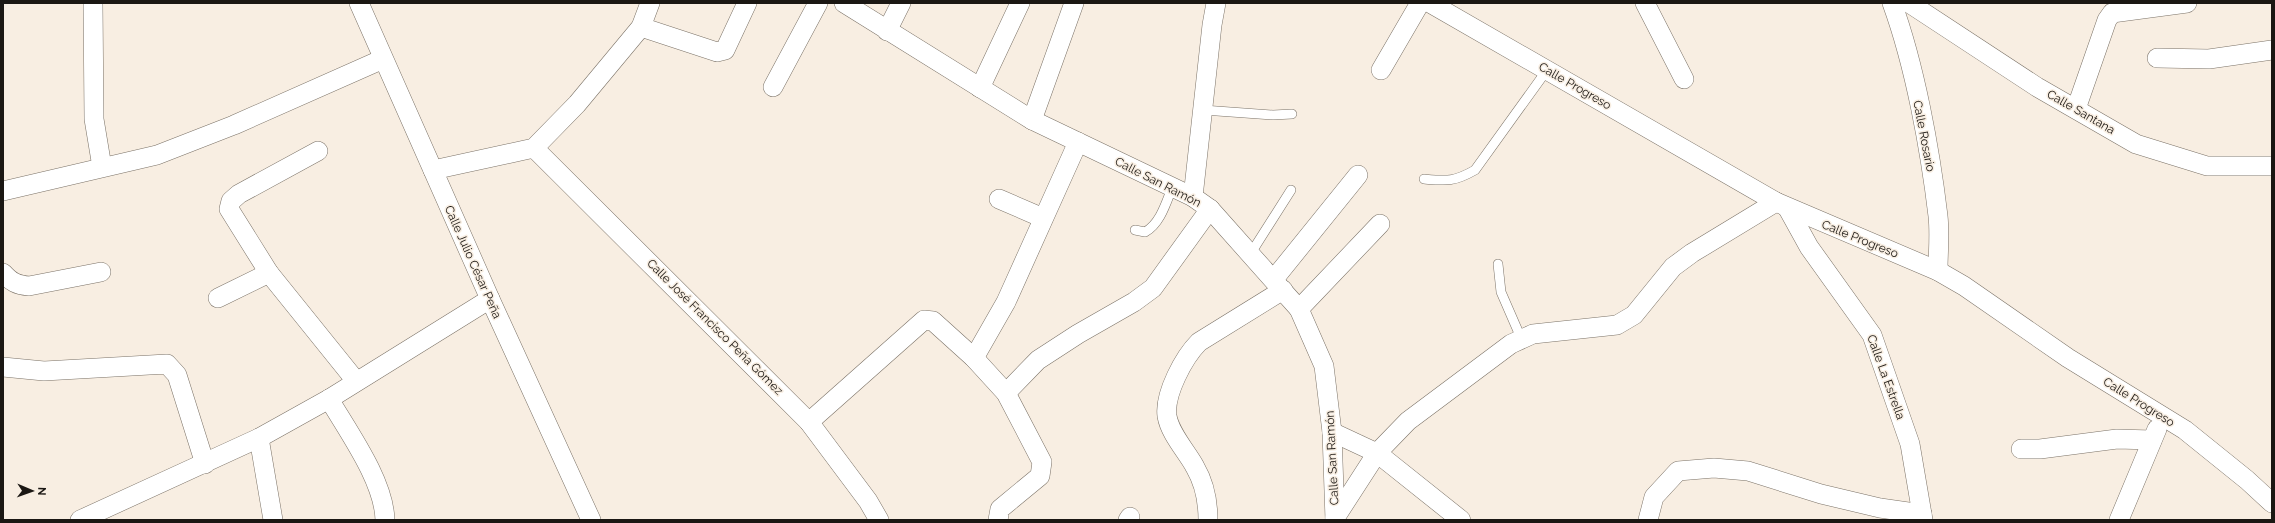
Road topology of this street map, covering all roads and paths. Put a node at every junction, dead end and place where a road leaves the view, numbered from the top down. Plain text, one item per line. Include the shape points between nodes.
1 (92, 3) edge
2 (359, 3) edge
3 (650, 3) edge
4 (747, 3) edge
5 (818, 3) edge
6 (844, 3) edge
7 (901, 3) edge
8 (1020, 3) edge
9 (1074, 3) edge
10 (1216, 3) edge
11 (1420, 3) edge
12 (1430, 3) edge
13 (1645, 3) edge
14 (1892, 3) edge
15 (1909, 3) edge
16 (2187, 3) edge
17 (641, 27) junction
18 (887, 31) junction
19 (2272, 50) edge
20 (2157, 58) dead end
21 (383, 59) junction
22 (1381, 70) dead end
23 (1547, 70) junction
24 (1684, 79) dead end
25 (773, 87) dead end
26 (980, 88) junction
27 (2076, 109) junction
28 (1203, 110) junction
29 (1292, 114) dead end
30 (1032, 120) junction
31 (1078, 142) junction
32 (534, 148) junction
33 (318, 151) dead end
34 (2272, 166) edge
35 (102, 167) junction
36 (433, 170) junction
37 (1358, 175) dead end
38 (1424, 179) dead end
39 (1172, 188) junction
40 (1291, 190) dead end
41 (3, 191) edge
42 (1193, 197) junction
43 (999, 198) dead end
44 (1782, 206) junction
45 (1210, 209) junction
46 (1043, 218) junction
47 (1380, 224) dead end
48 (1135, 230) dead end
49 (1251, 254) junction
50 (1498, 264) dead end
51 (1938, 271) junction
52 (102, 272) dead end
53 (3, 273) edge
54 (269, 273) junction
55 (1279, 285) junction
56 (218, 298) dead end
57 (490, 299) junction
58 (1299, 309) junction
59 (1521, 338) junction
60 (974, 358) junction
61 (3, 367) edge
62 (356, 381) junction
63 (1006, 393) junction
64 (329, 399) junction
65 (2162, 416) junction
66 (810, 422) junction
67 (1332, 432) junction
68 (259, 438) junction
69 (2152, 440) junction
70 (2021, 449) dead end
71 (1377, 453) junction
72 (205, 464) junction
73 (2272, 503) edge
74 (1923, 517) edge
75 (1335, 519) edge
76 (80, 520) edge
77 (273, 520) edge
78 (384, 520) edge
79 (591, 520) edge
80 (879, 520) edge
81 (998, 520) edge
82 (1208, 520) edge
83 (1461, 520) edge
84 (1648, 520) edge
85 (2118, 520) edge

1 - 35 street via 94,119
2 - 21 street, Calle Julio César Peña
3 - 17 street
4 - 17 street via 726,50 717,52
5 - 25 street
6 - 18 street, Calle San Ramón
7 - 18 street
8 - 26 street
9 - 30 street
10 - 28 street
11 - 22 street
12 - 23 street, Calle Progreso
13 - 24 street
14 - 51 street, Calle Rosario via 1903,34 1923,126 1938,218
15 - 27 street, Calle Santana via 2037,87
16 - 27 street via 2112,13 2106,20
17 - 32 street via 577,104
18 - 26 street, Calle San Ramón
19 - 20 street via 2209,59
21 - 35 street via 234,125 157,155
21 - 36 street, Calle Julio César Peña
23 - 38 lane via 1475,170 1453,180
23 - 44 street, Calle Progreso
26 - 30 street, Calle San Ramón
27 - 34 street, Calle Santana via 2136,144 2208,166
28 - 29 lane
28 - 42 street
30 - 31 street, Calle San Ramón
31 - 39 street, Calle San Ramón
31 - 46 street
32 - 36 street
32 - 66 street, Calle José Francisco Peña Gómez
33 - 54 street via 239,194 231,201 229,209
35 - 41 street
36 - 57 street, Calle Julio César Peña
37 - 55 street
39 - 42 street, Calle San Ramón
39 - 48 lane via 1165,207 1150,229 1145,232
40 - 49 lane
42 - 45 street, Calle San Ramón
43 - 46 street
44 - 51 street, Calle Progreso
44 - 59 street via 1692,253 1673,267 1661,284 1626,321 1617,325 1533,334
44 - 74 street, Calle La Estrella via 1872,335 1910,444
45 - 49 street, Calle San Ramón
45 - 63 street via 1153,288 1038,360
46 - 60 street via 1006,302
47 - 58 street
49 - 55 street, Calle San Ramón
50 - 59 lane via 1501,292
51 - 65 street, Calle Progreso via 2068,358
52 - 53 street via 29,286 9,280
54 - 56 street
54 - 62 street
55 - 58 street, Calle San Ramón
55 - 82 street via 1200,342 1188,356 1171,393 1167,416 1204,487
57 - 62 street
57 - 79 street, Calle Julio César Peña
58 - 67 street, Calle San Ramón via 1324,366
59 - 71 street via 1408,420
60 - 63 street
60 - 66 street via 933,321 924,320
61 - 72 street via 44,371 167,364 177,375
62 - 64 street
63 - 81 street via 1042,462 1040,476 1000,508
64 - 68 street
64 - 78 street via 377,483 384,507
65 - 69 street
65 - 73 street, Calle Progreso via 2185,430
66 - 80 street, Calle José Francisco Peña Gómez
67 - 71 street
67 - 75 street, Calle San Ramón
68 - 72 street
68 - 77 street
69 - 70 street via 2117,439
69 - 85 street
71 - 75 street
71 - 83 street
72 - 76 street
74 - 84 street via 1836,497 1748,471 1714,468 1678,470 1654,497

